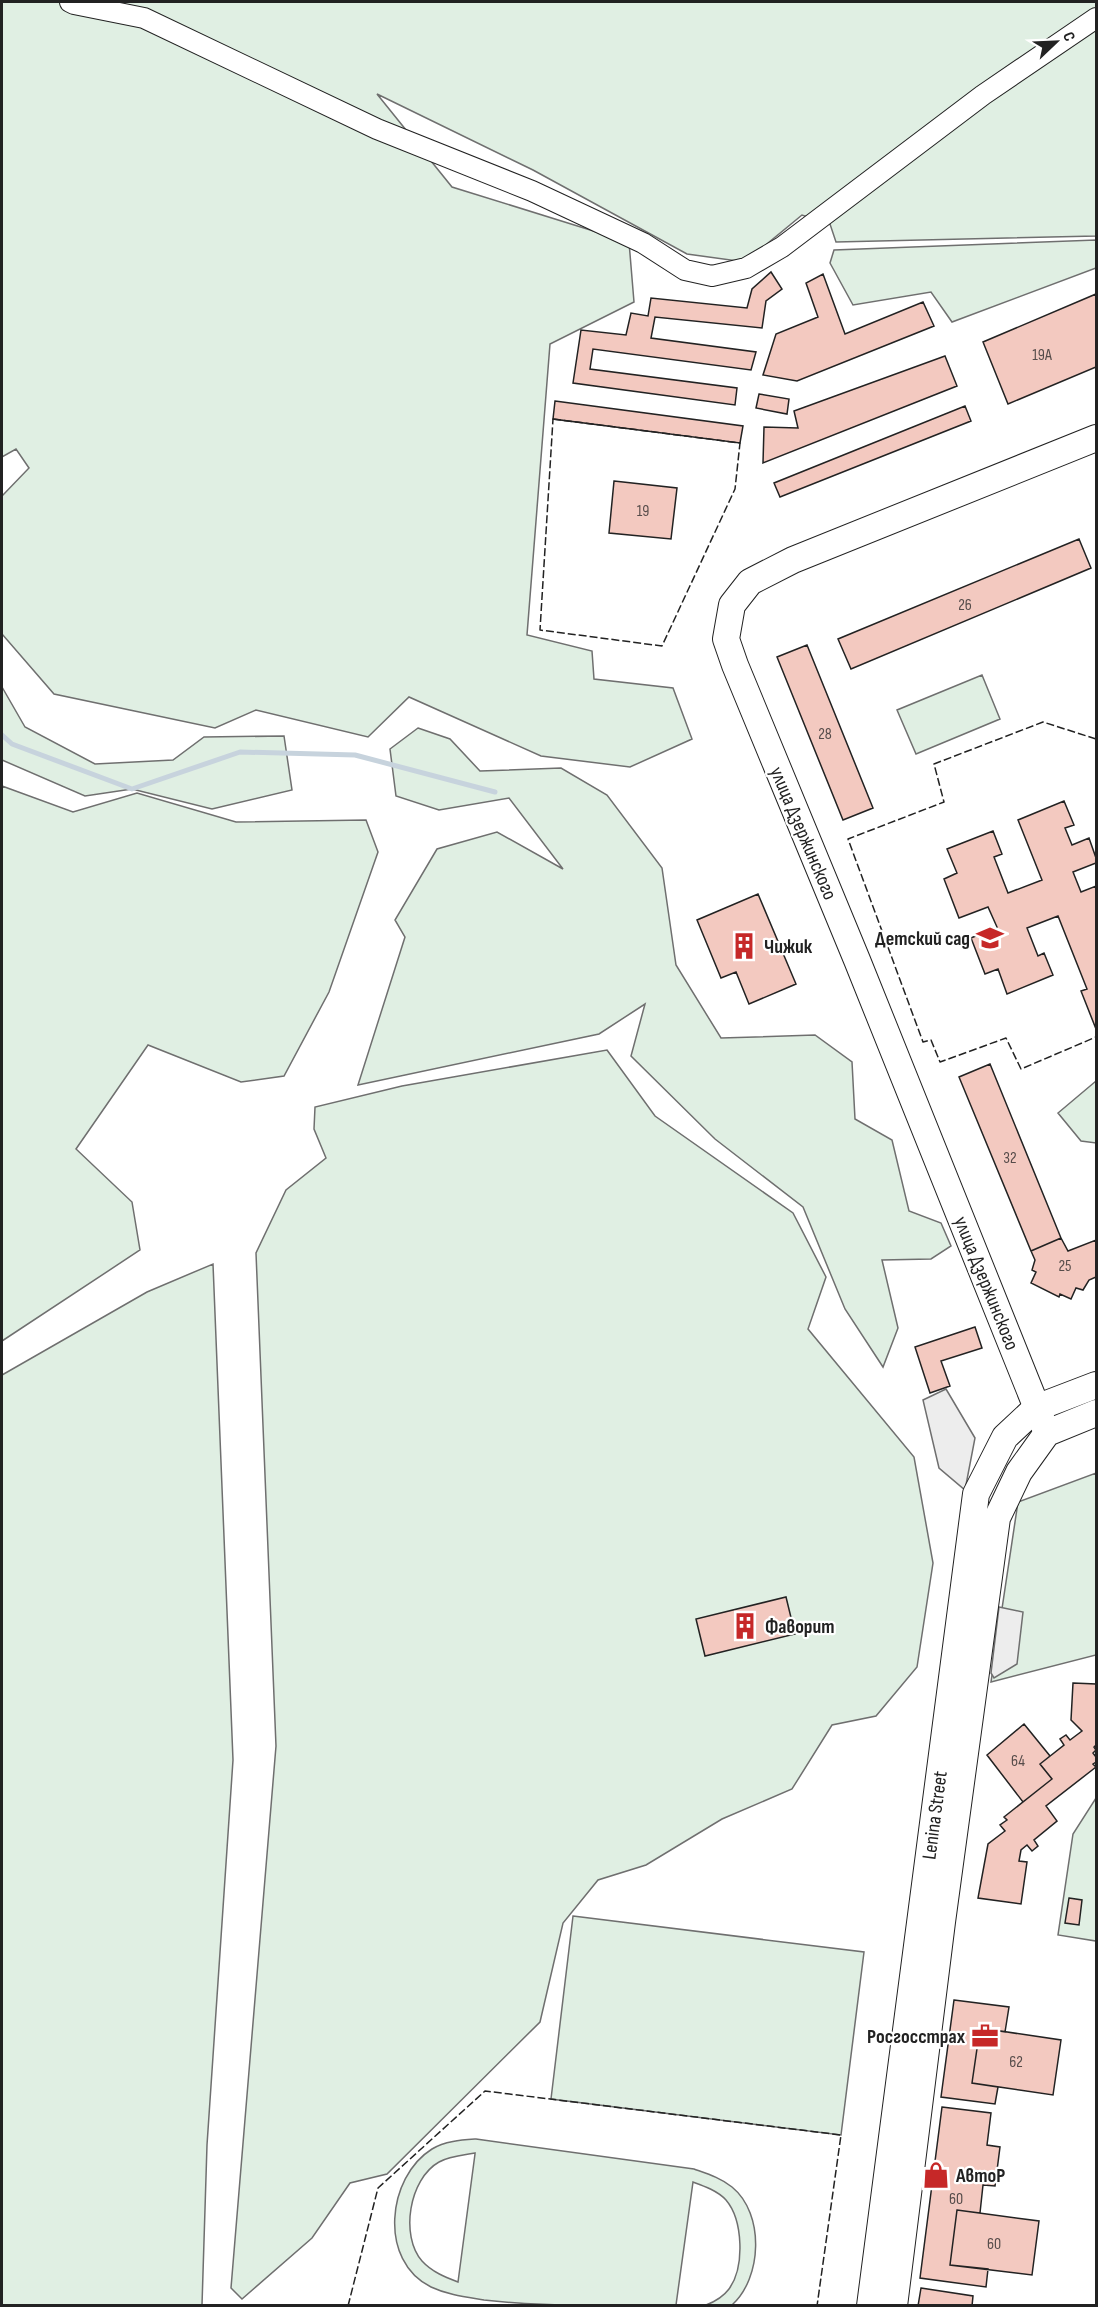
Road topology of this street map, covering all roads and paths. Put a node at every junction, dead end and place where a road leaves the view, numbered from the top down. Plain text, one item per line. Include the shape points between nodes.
1 (70, 2) edge
2 (1096, 18) edge
3 (1096, 438) edge
4 (1096, 1385) edge
5 (1036, 1408) junction
6 (1096, 1413) edge
7 (1047, 1433) junction
8 (870, 2306) edge
9 (894, 2306) edge

1 - 2 street via 144,18 377,129 532,191 643,243 685,270 712,276 746,268 783,247 983,95
3 - 5 main road, улица Дзержинского via 793,560 750,582 732,605 726,639
4 - 5 main road, Lenina Street
5 - 7 main road, улица Дзержинского
5 - 8 main road, Lenina Street via 1005,1437 976,1494
6 - 7 main road
7 - 9 main road, Lenina Street via 1019,1472 997,1518

